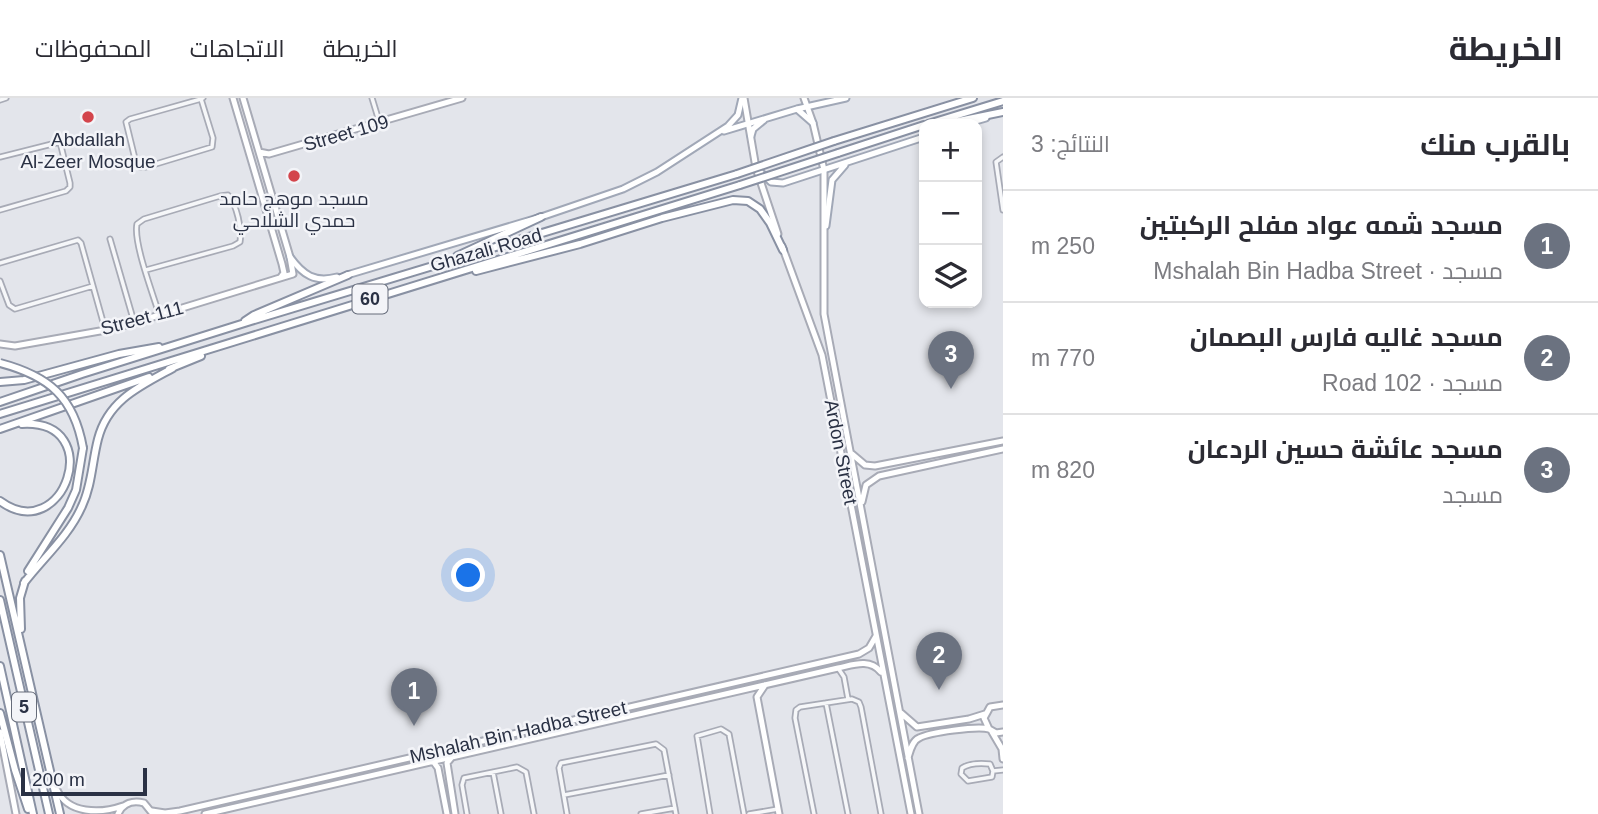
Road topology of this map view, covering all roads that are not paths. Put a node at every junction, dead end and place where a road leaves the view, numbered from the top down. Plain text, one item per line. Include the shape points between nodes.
1 (5, 98) edge
2 (202, 98) edge
3 (233, 98) edge
4 (243, 98) edge
5 (372, 98) edge
6 (462, 98) edge
7 (743, 98) edge
8 (804, 98) edge
9 (846, 98) edge
10 (972, 98) edge
11 (0, 100) edge
12 (1003, 101) edge
13 (808, 106) junction
14 (797, 109) junction
15 (1003, 113) edge
16 (773, 116) junction
17 (947, 119) edge
18 (971, 119) edge
19 (982, 119) edge
20 (379, 123) junction
21 (748, 123) junction
22 (813, 123) junction
23 (919, 128) edge
24 (716, 134) junction
25 (751, 136) junction
26 (919, 139) edge
27 (259, 152) junction
28 (269, 154) junction
29 (0, 157) edge
30 (1003, 157) edge
31 (855, 159) junction
32 (262, 163) junction
33 (756, 168) junction
34 (824, 170) junction
35 (1001, 185) edge
36 (0, 210) edge
37 (1003, 210) edge
38 (541, 217) junction
39 (826, 226) junction
40 (285, 238) junction
41 (110, 239) dead end
42 (276, 240) junction
43 (783, 250) junction
44 (290, 257) junction
45 (447, 261) junction
46 (0, 263) edge
47 (146, 270) junction
48 (348, 275) junction
49 (281, 277) junction
50 (443, 278) junction
51 (0, 281) edge
52 (93, 286) junction
53 (159, 314) junction
54 (134, 322) junction
55 (238, 325) junction
56 (105, 329) junction
57 (189, 341) junction
58 (0, 344) edge
59 (229, 344) junction
60 (0, 363) edge
61 (173, 368) junction
62 (0, 382) edge
63 (827, 383) junction
64 (0, 402) edge
65 (841, 404) junction
66 (0, 414) edge
67 (13, 425) junction
68 (0, 429) edge
69 (1003, 441) edge
70 (1003, 449) edge
71 (850, 451) junction
72 (915, 458) junction
73 (916, 467) junction
74 (0, 501) edge
75 (861, 509) junction
76 (856, 534) junction
77 (0, 555) edge
78 (870, 557) junction
79 (0, 567) edge
80 (24, 583) junction
81 (0, 600) edge
82 (13, 613) junction
83 (876, 636) junction
84 (859, 654) junction
85 (862, 663) junction
86 (0, 666) edge
87 (26, 666) junction
88 (838, 668) junction
89 (883, 676) junction
90 (765, 685) junction
91 (746, 689) junction
92 (676, 696) junction
93 (757, 697) junction
94 (848, 699) junction
95 (826, 703) junction
96 (1003, 705) edge
97 (677, 706) junction
98 (900, 711) junction
99 (0, 713) edge
100 (985, 714) junction
101 (991, 730) junction
102 (0, 732) edge
103 (1003, 732) edge
104 (1002, 747) edge
105 (453, 755) junction
106 (908, 758) junction
107 (401, 759) junction
108 (1003, 759) edge
109 (433, 761) junction
110 (387, 762) junction
111 (404, 768) junction
112 (1003, 770) edge
113 (388, 771) junction
114 (993, 771) junction
115 (493, 772) junction
116 (50, 774) junction
117 (669, 775) junction
118 (564, 795) junction
119 (247, 805) junction
120 (123, 806) junction
121 (675, 807) junction
122 (231, 808) junction
123 (152, 812) edge
124 (778, 812) edge
125 (16, 814) edge
126 (32, 814) edge
127 (49, 814) edge
128 (60, 814) edge
129 (118, 814) edge
130 (205, 814) edge
131 (240, 814) edge
132 (447, 814) edge
133 (455, 814) edge
134 (467, 814) edge
135 (501, 814) edge
136 (534, 814) edge
137 (567, 814) edge
138 (641, 814) edge
139 (676, 814) edge
140 (710, 814) edge
141 (746, 814) edge
142 (814, 814) edge
143 (848, 814) edge
144 (881, 814) edge
145 (911, 814) edge
146 (919, 814) edge

1 - 11 street
2 - 2 street via 127,122 139,167 212,147
3 - 42 street
4 - 27 street
5 - 20 street
6 - 20 street, Street 109
7 - 21 street, Ardon Street
7 - 24 street via 736,119
8 - 13 street, Ardon Street
9 - 13 street
10 - 45 highway, Ghazali Road / 60, bridge
12 - 17 highway
13 - 14 street
13 - 22 street, Ardon Street
14 - 16 street
14 - 22 street
15 - 18 highway
15 - 19 street
16 - 21 street
16 - 25 street via 756,125
20 - 28 street, Street 109
21 - 24 street
21 - 25 street, Ardon Street
22 - 34 street, Ardon Street
23 - 50 highway, Ghazali Road / 60, bridge
24 - 38 street via 624,189
25 - 33 street, Ardon Street
26 - 31 street
27 - 28 street, Street 109
27 - 32 street
28 - 32 street
29 - 36 street via 60,142 70,187
30 - 35 street via 996,162
31 - 34 street
31 - 39 street via 832,180
32 - 40 street
33 - 34 street via 778,184
33 - 43 street, Ardon Street
34 - 39 street, Ardon Street
35 - 37 street
38 - 45 highway
38 - 48 street
39 - 65 street, Ardon Street via 824,314
40 - 42 street
40 - 44 street
41 - 54 street
42 - 49 street via 284,270
43 - 50 highway via 760,209 748,201 733,200
43 - 63 street, Ardon Street via 814,329
44 - 48 street via 313,279
44 - 49 street via 293,272
45 - 55 highway, Ghazali Road / 60
46 - 52 street via 78,240
47 - 47 street via 135,229 140,220 228,195 242,234 240,242
47 - 53 street
48 - 55 highway
49 - 53 street, Street 111
50 - 59 highway, Ghazali Road / 60
51 - 52 street via 6,300 16,309
52 - 56 street
53 - 54 street, Street 111
54 - 56 street, Street 111
55 - 57 highway, Ghazali Road / 60
56 - 58 street, Street 111 via 15,346
57 - 62 highway
57 - 64 highway, Ghazali Road / 60
59 - 61 highway
59 - 66 highway, Ghazali Road / 60
60 - 80 highway, bridge via 42,379 68,402 83,448 76,490
61 - 67 highway
61 - 80 highway via 129,393 112,409 98,438 83,505 64,536
63 - 65 street via 834,382
63 - 76 street, Ardon Street
65 - 71 street, Ardon Street
67 - 68 highway
67 - 74 highway via 33,424 54,432 68,449 70,476 58,497 39,509 8,507
69 - 72 street
70 - 73 street
71 - 72 street via 858,461 874,467
71 - 75 street, Ardon Street
72 - 73 street via 912,463
73 - 75 street via 873,479 864,491
75 - 78 street, Ardon Street
76 - 78 street via 864,561
76 - 83 street, Ardon Street
77 - 82 highway
78 - 98 street, Ardon Street
79 - 82 highway
80 - 87 highway via 20,620
81 - 127 highway, 5
82 - 87 highway
83 - 84 street
83 - 89 street, Ardon Street
84 - 85 street via 865,657
84 - 92 street, Mshalah Bin Hadba Street
85 - 88 street, Mshalah Bin Hadba Street
85 - 89 street via 875,666
86 - 126 highway, 5
87 - 116 highway
88 - 90 street, Mshalah Bin Hadba Street
88 - 94 street
89 - 145 street, Ardon Street
90 - 91 street, Mshalah Bin Hadba Street
90 - 93 street
91 - 93 street
91 - 97 street, Mshalah Bin Hadba Street
92 - 97 street via 672,702
92 - 107 street, Mshalah Bin Hadba Street
93 - 124 street
94 - 95 street
94 - 144 street via 861,707
95 - 142 street via 800,707 795,718
95 - 143 street
96 - 100 street via 994,705
97 - 105 street, Mshalah Bin Hadba Street
98 - 100 street via 917,727
98 - 106 street, Ardon Street
99 - 126 highway
100 - 101 street
101 - 103 street
101 - 104 street
101 - 106 street via 971,728 922,736
102 - 125 street
104 - 108 street
105 - 109 street, Mshalah Bin Hadba Street
105 - 133 street via 447,763
106 - 146 street, Ardon Street
107 - 110 street, Mshalah Bin Hadba Street
107 - 111 street
109 - 111 street, Mshalah Bin Hadba Street
109 - 132 street
110 - 113 street via 391,765
110 - 123 street, Mshalah Bin Hadba Street via 180,811
111 - 113 street, Mshalah Bin Hadba Street
112 - 114 street
113 - 119 street, Mshalah Bin Hadba Street
114 - 114 street via 992,777 983,780 964,780 961,774 966,765 981,763 990,764
115 - 134 street via 462,781
115 - 135 street
115 - 136 street via 524,769
116 - 120 street via 71,808 104,812
116 - 128 highway
117 - 118 street
117 - 118 street via 664,750 656,744 561,763
117 - 121 street
118 - 137 street
119 - 122 street, Mshalah Bin Hadba Street
119 - 131 street
120 - 123 street, Mshalah Bin Hadba Street via 139,802
120 - 129 street
121 - 138 street
121 - 139 street
122 - 130 street, Mshalah Bin Hadba Street
122 - 131 street
124 - 141 street
140 - 141 street via 697,736 721,729 729,734

